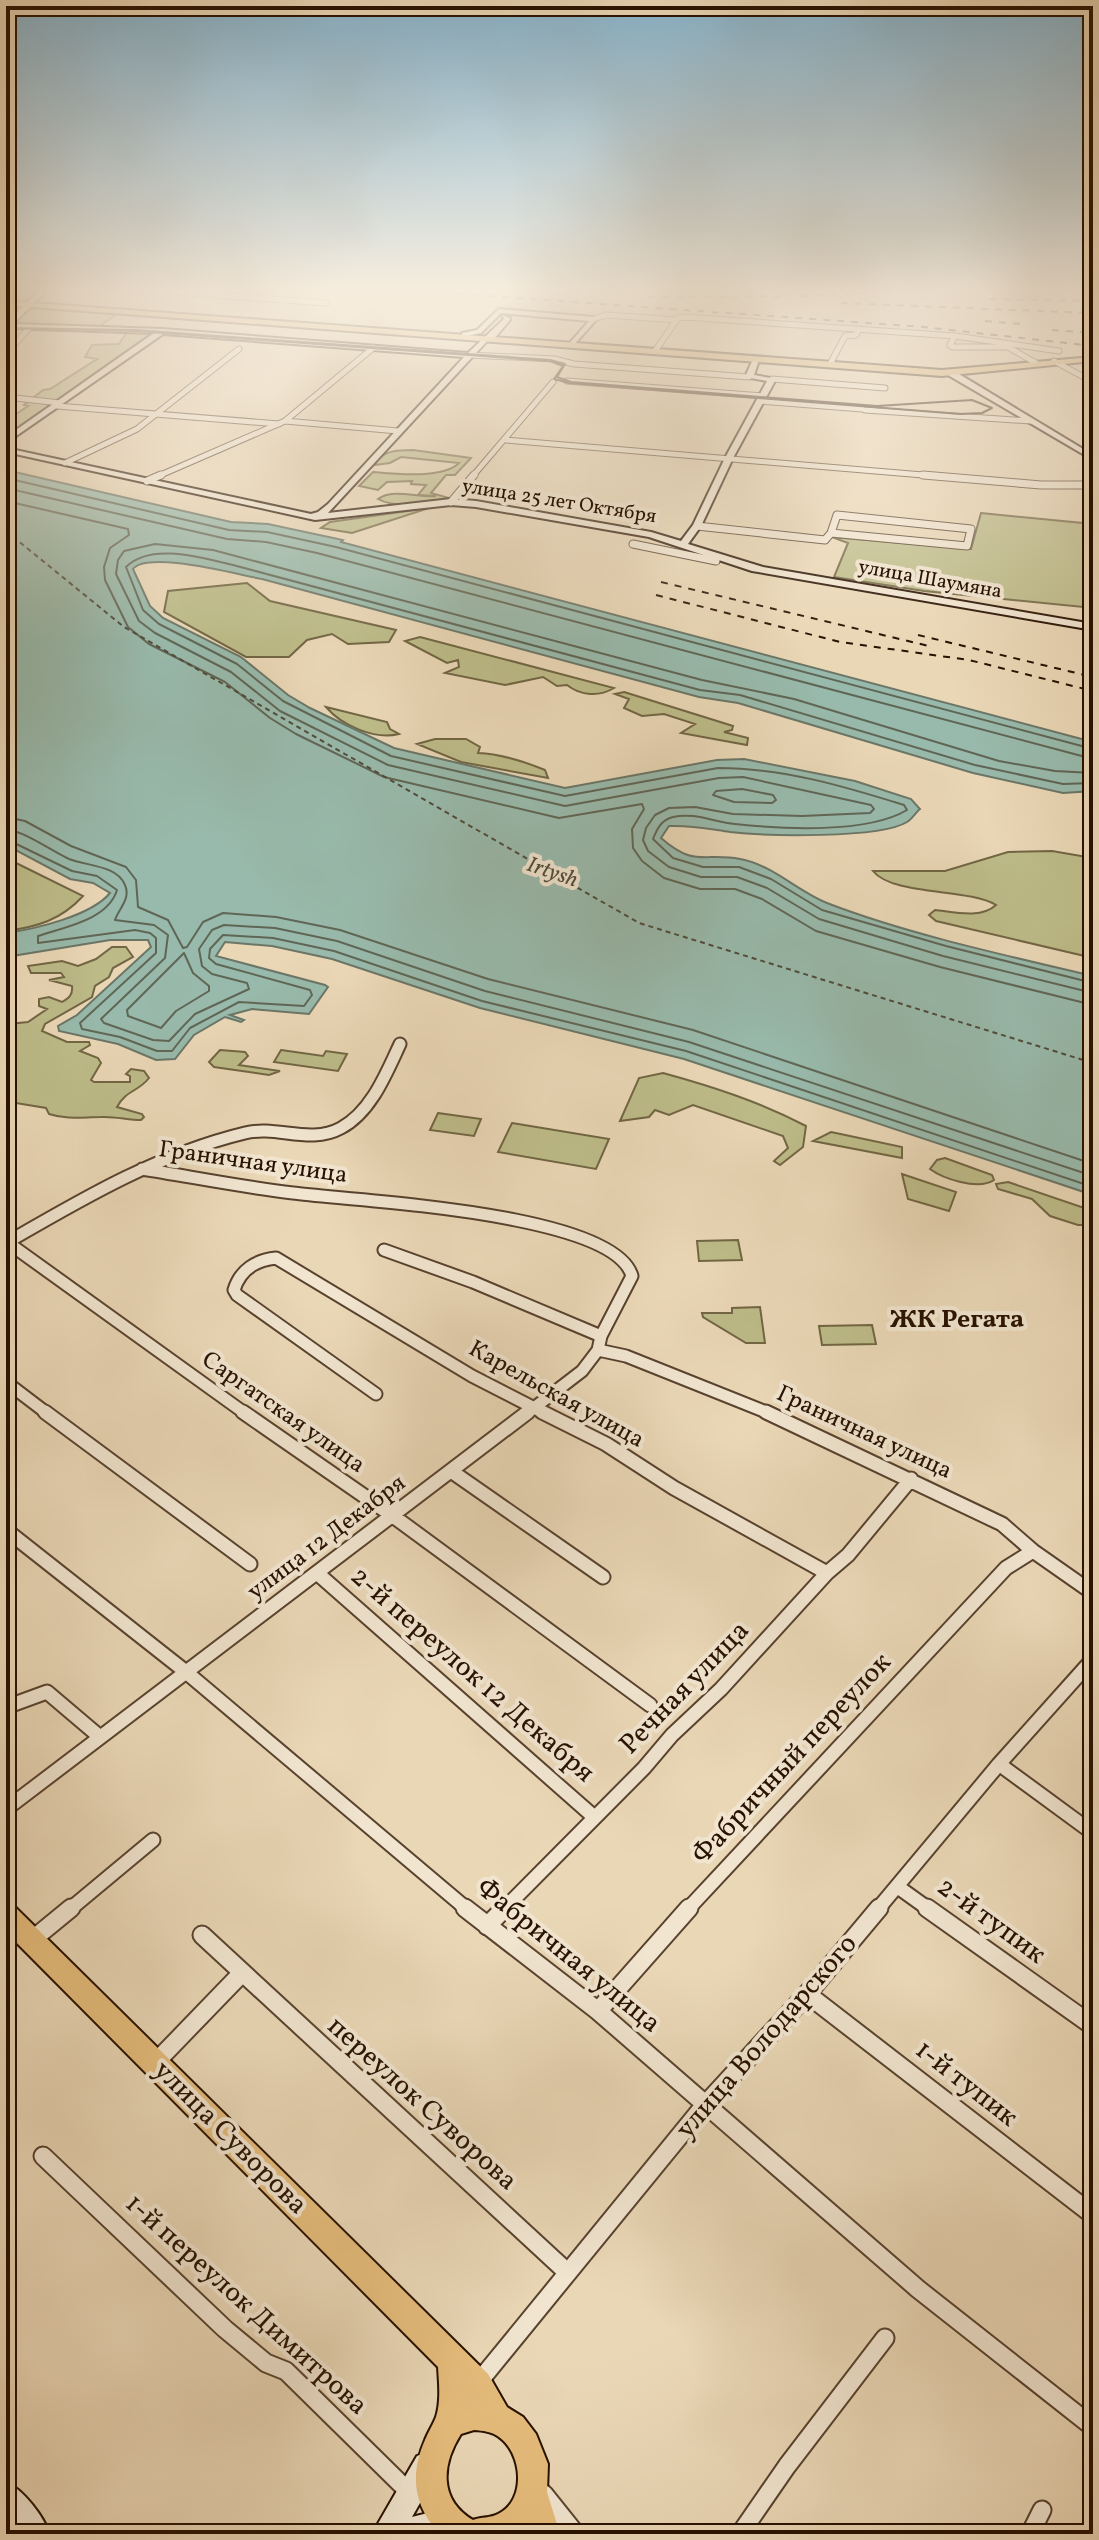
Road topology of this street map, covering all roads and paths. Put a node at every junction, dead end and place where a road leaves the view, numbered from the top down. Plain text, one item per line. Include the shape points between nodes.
1 (57, 406) edge
2 (74, 406) edge
3 (167, 406) edge
4 (303, 406) edge
5 (422, 406) edge
6 (534, 406) edge
7 (758, 406) edge
8 (832, 406) edge
9 (1005, 406) edge
10 (156, 414) junction
11 (1031, 421) junction
12 (282, 423) junction
13 (398, 431) junction
14 (506, 440) junction
15 (6, 441) edge
16 (6, 450) edge
17 (729, 458) junction
18 (1093, 458) edge
19 (65, 463) junction
20 (147, 481) junction
21 (1093, 485) edge
22 (451, 502) junction
23 (332, 513) junction
24 (697, 526) junction
25 (831, 533) junction
26 (684, 543) junction
27 (633, 544) dead end
28 (721, 560) junction
29 (1093, 627) edge
30 (400, 1044) dead end
31 (142, 1169) junction
32 (6, 1243) edge
33 (384, 1250) dead end
34 (632, 1268) joint
35 (599, 1343) junction
36 (6, 1382) edge
37 (376, 1394) dead end
38 (536, 1407) junction
39 (451, 1471) junction
40 (911, 1479) junction
41 (393, 1516) junction
42 (6, 1530) edge
43 (1033, 1551) junction
44 (250, 1564) dead end
45 (317, 1573) junction
46 (827, 1573) junction
47 (603, 1577) dead end
48 (1093, 1593) edge
49 (1093, 1659) edge
50 (186, 1672) junction
51 (650, 1705) dead end
52 (6, 1707) edge
53 (100, 1737) junction
54 (999, 1764) junction
55 (6, 1809) edge
56 (593, 1816) junction
57 (1093, 1833) edge
58 (153, 1840) dead end
59 (898, 1887) junction
60 (6, 1915) edge
61 (487, 1926) junction
62 (202, 1935) dead end
63 (32, 1940) junction
64 (241, 1974) junction
65 (807, 1994) junction
66 (598, 2011) junction
67 (1093, 2026) edge
68 (155, 2064) junction
69 (704, 2106) junction
70 (43, 2156) dead end
71 (1093, 2215) edge
72 (567, 2272) junction
73 (885, 2338) dead end
74 (453, 2362) junction
75 (477, 2385) junction
76 (495, 2415) junction
77 (450, 2422) junction
78 (1093, 2427) edge
79 (433, 2454) junction
80 (532, 2483) junction
81 (412, 2495) junction
82 (6, 2496) edge
83 (1042, 2510) dead end
84 (468, 2533) edge
85 (36, 2534) edge
86 (386, 2534) edge
87 (402, 2534) edge
88 (544, 2534) edge
89 (576, 2534) edge
90 (740, 2534) edge
91 (1030, 2534) edge

1 - 15 street
2 - 10 street
3 - 10 street
4 - 12 street
5 - 13 street
6 - 14 street
7 - 17 street
8 - 11 street
9 - 11 street
10 - 12 street
10 - 19 street via 130,433
11 - 18 street
12 - 13 street
12 - 20 street
13 - 23 street
14 - 17 street
14 - 22 street
16 - 19 street, улица 25 лет Октября
17 - 21 street via 1058,487
17 - 24 street
19 - 20 street, улица 25 лет Октября
20 - 23 street, улица 25 лет Октября via 310,517
22 - 23 street, улица 25 лет Октября
22 - 26 street, улица 25 лет Октября
24 - 25 street via 825,540
24 - 26 street
25 - 25 street via 967,546 971,529 837,515
26 - 28 street, улица Шаумяна
27 - 28 street
28 - 29 street, улица Шаумяна
30 - 31 street via 370,1100 335,1133 252,1131
31 - 32 street via 106,1184
31 - 34 street, Граничная улица via 291,1193 508,1216 613,1252
32 - 41 street, Саргатская улица
33 - 35 street, Граничная улица via 473,1282
34 - 35 street, улица 12 Декабря
35 - 38 street, улица 12 Декабря via 582,1371
35 - 40 street, Граничная улица via 787,1420
36 - 44 street
37 - 38 street, Карельская улица via 237,1295 237,1280 256,1262 276,1258 472,1376
38 - 39 street, улица 12 Декабря
38 - 46 street, Карельская улица
39 - 41 street, улица 12 Декабря
39 - 47 street
40 - 43 street, Граничная улица via 1002,1524
40 - 46 street, Речная улица
41 - 45 street, улица 12 Декабря
41 - 51 street, Саргатская улица
42 - 50 street, Фабричная улица
43 - 48 street, Граничная улица
43 - 66 street, Фабричный переулок via 1006,1568
45 - 50 street, улица 12 Декабря
45 - 56 street, 2-й переулок 12 Декабря
46 - 56 street, Речная улица via 721,1689
49 - 54 street, улица Володарского
50 - 53 street, улица 12 Декабря
50 - 61 street, Фабричная улица
52 - 53 street via 47,1692
53 - 55 street, улица 12 Декабря
54 - 57 street
54 - 59 street, улица Володарского
56 - 61 street, Речная улица
58 - 63 street
59 - 65 street, улица Володарского
59 - 67 street, 2-й тупик
60 - 63 main road, улица Суворова
61 - 66 street, Фабричная улица
62 - 64 street, переулок Суворова
63 - 68 main road, улица Суворова
64 - 68 street
64 - 72 street, переулок Суворова
65 - 69 street, улица Володарского
65 - 71 street, 1-й тупик
66 - 69 street, Фабричная улица
68 - 74 main road, улица Суворова
69 - 72 street, улица Володарского
69 - 78 street, Фабричная улица via 918,2289
70 - 81 street, 1-й переулок Димитрова via 225,2329 266,2363 286,2371
72 - 75 street, улица Володарского
73 - 90 street
74 - 75 main road, улица Суворова
74 - 77 main road
75 - 76 main road, улица Суворова
75 - 77 main road, улица Володарского
76 - 77 main road via 475,2413
76 - 80 main road via 524,2440 532,2461
77 - 79 main road
79 - 81 street
79 - 84 main road via 430,2476 439,2510
80 - 84 main road via 526,2507 512,2523
80 - 88 main road
80 - 89 street
81 - 86 street
82 - 85 street
83 - 91 street
84 - 87 street via 432,2525

